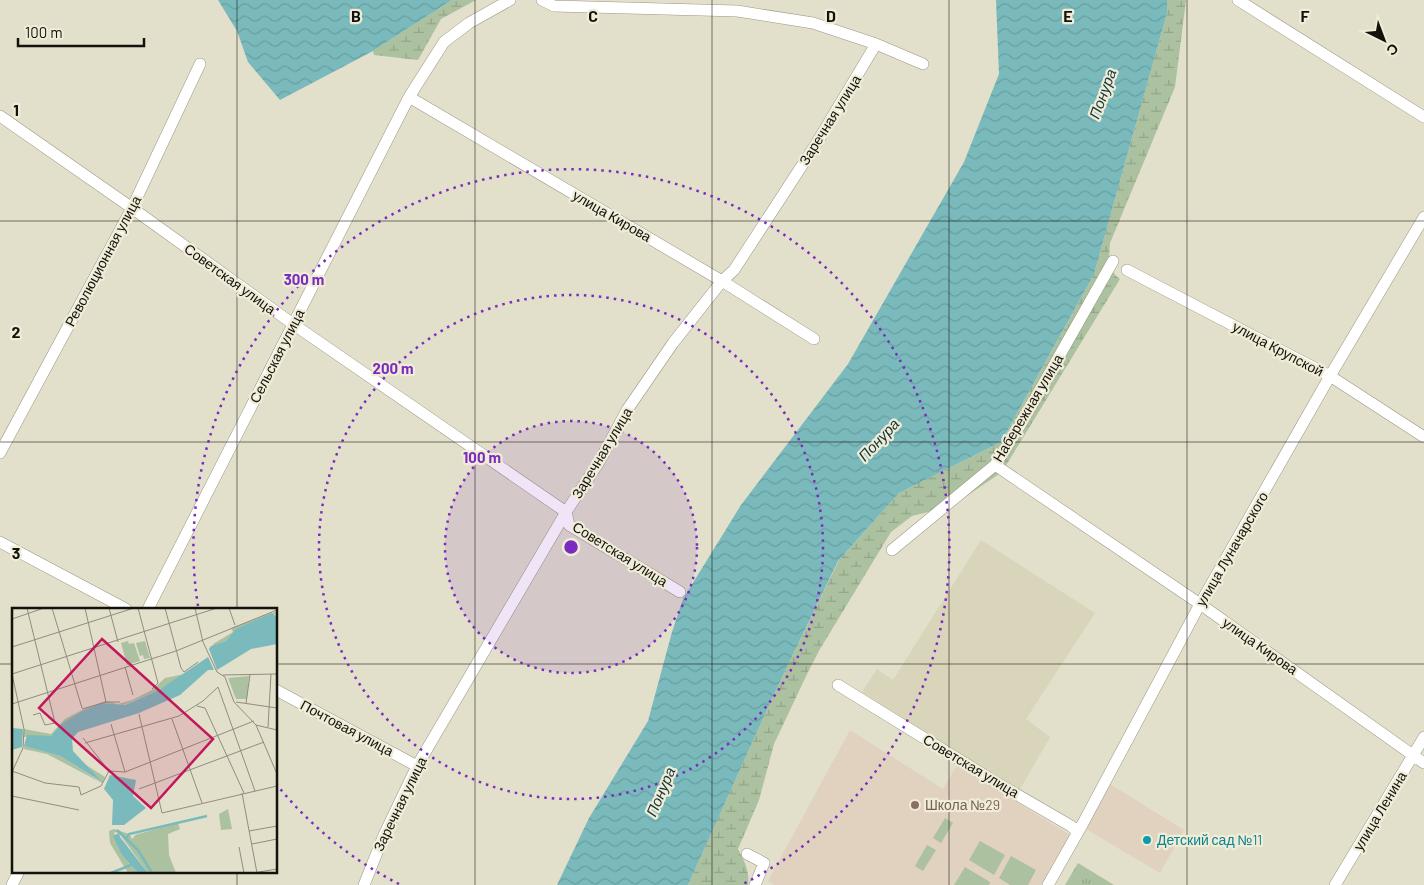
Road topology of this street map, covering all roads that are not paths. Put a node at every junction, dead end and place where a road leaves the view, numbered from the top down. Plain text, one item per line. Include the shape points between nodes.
1 (510, 0) edge
2 (542, 0) edge
3 (1238, 0) edge
4 (876, 44) junction
5 (200, 64) dead end
6 (923, 64) dead end
7 (409, 97) junction
8 (0, 116) edge
9 (1424, 117) edge
10 (132, 208) junction
11 (1424, 217) edge
12 (1113, 261) dead end
13 (1127, 270) dead end
14 (722, 281) junction
15 (293, 324) junction
16 (814, 339) dead end
17 (1330, 376) junction
18 (1424, 437) edge
19 (0, 453) edge
20 (995, 464) junction
21 (566, 512) junction
22 (0, 542) edge
23 (892, 550) dead end
24 (680, 592) dead end
25 (1200, 604) junction
26 (124, 608) edge
27 (149, 608) edge
28 (838, 685) dead end
29 (278, 691) edge
30 (1424, 737) edge
31 (1413, 755) junction
32 (1424, 763) edge
33 (418, 766) junction
34 (1078, 832) junction
35 (747, 854) dead end
36 (18, 872) edge
37 (12, 885) edge
38 (364, 885) edge
39 (755, 885) edge
40 (1048, 885) edge
41 (1335, 885) edge

1 - 7 street, Сельская улица via 469,23 444,42
2 - 4 street via 554,6 737,11 813,23
3 - 9 street
4 - 6 street
4 - 14 street, Заречная улица via 816,144 734,270
5 - 10 street, Революционная улица
7 - 14 street, улица Кирова
7 - 15 street, Сельская улица
8 - 10 street, Советская улица
10 - 15 street, Советская улица
10 - 19 street, Революционная улица
11 - 17 street, улица Луначарского
12 - 20 street, Набережная улица
13 - 17 street, улица Крупской
14 - 16 street, улица Кирова
14 - 21 street, Заречная улица via 627,410 599,462
15 - 21 street, Советская улица
15 - 27 street, Сельская улица
17 - 18 street, улица Крупской
17 - 25 street, улица Луначарского
20 - 23 street, Набережная улица
20 - 25 street, улица Кирова
21 - 24 street, Советская улица via 569,525
21 - 33 street, Заречная улица
22 - 26 street
25 - 31 street, улица Кирова
25 - 34 street, улица Луначарского
28 - 34 street, Советская улица
29 - 33 street, Почтовая улица
30 - 31 street, улица Ленина
31 - 32 street, улица Кирова
31 - 41 street, улица Ленина
33 - 38 street, Заречная улица
34 - 40 street, улица Луначарского
35 - 39 street via 764,863
36 - 37 street

